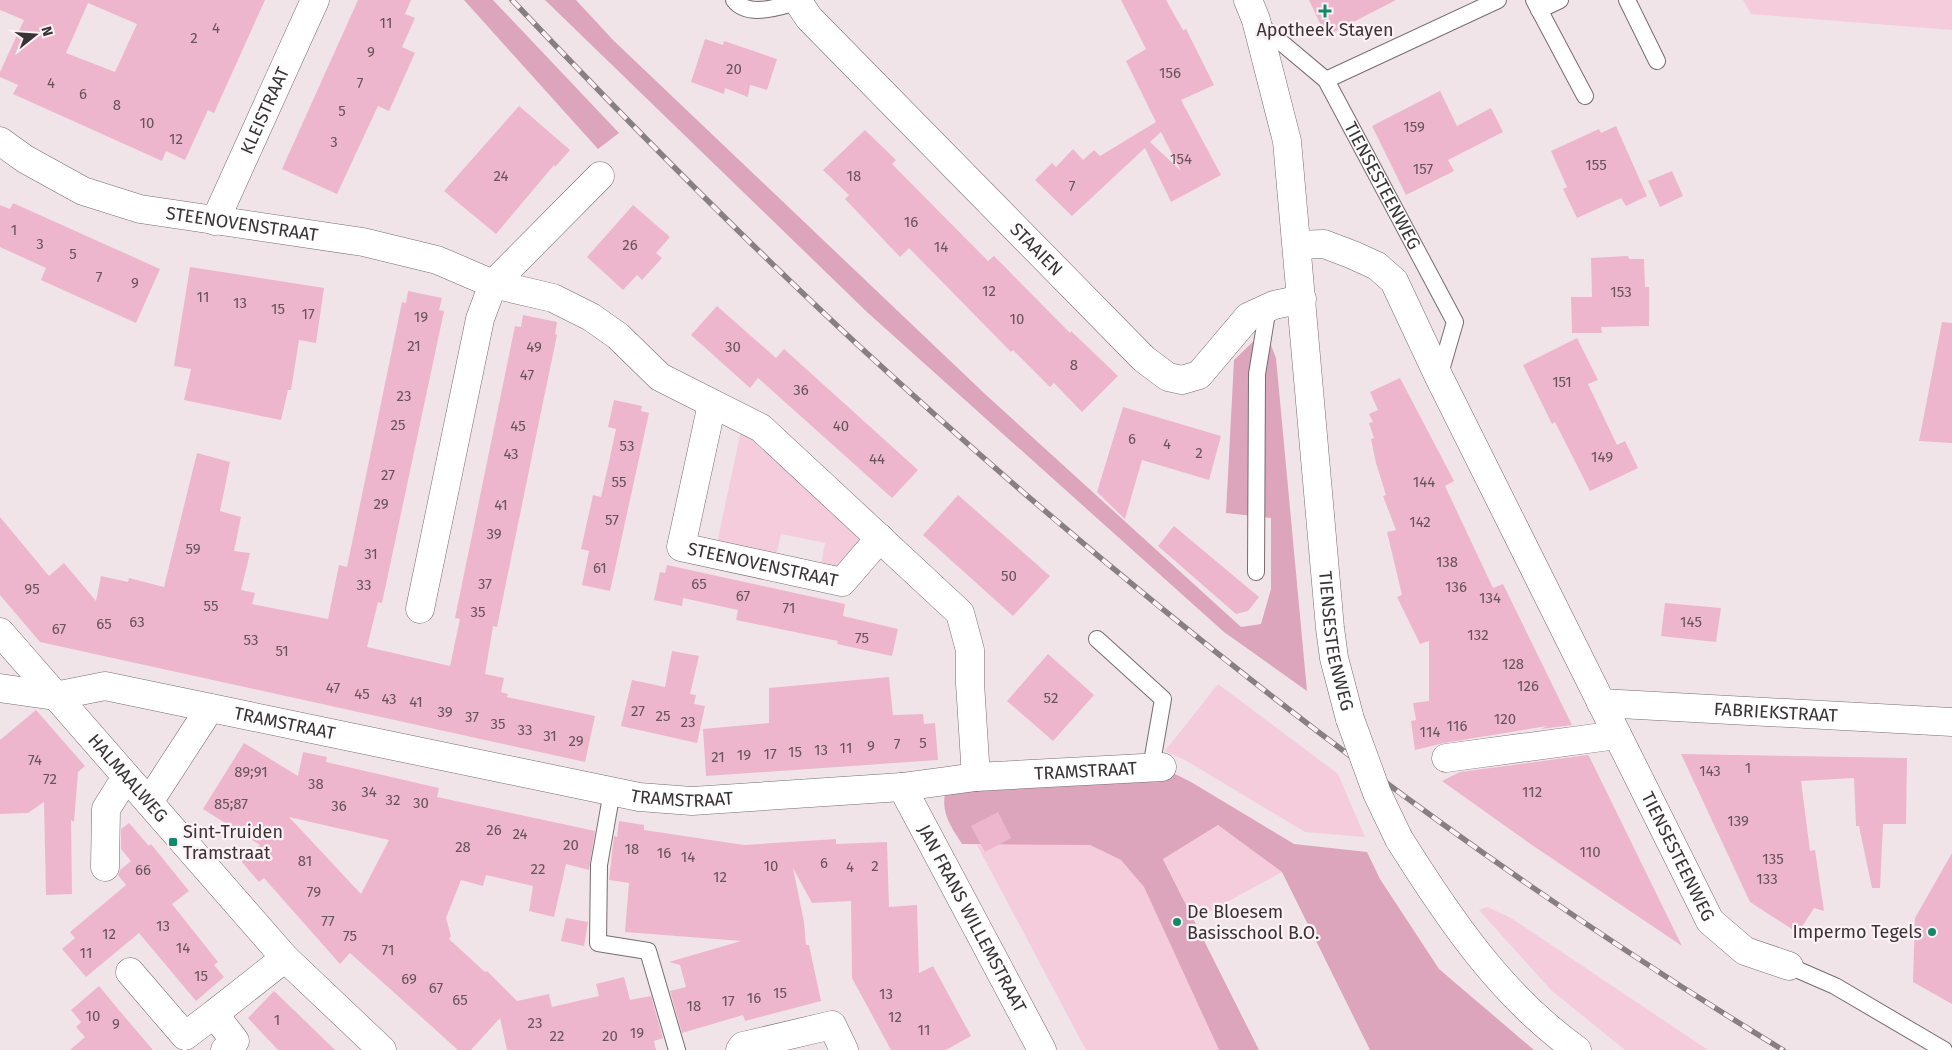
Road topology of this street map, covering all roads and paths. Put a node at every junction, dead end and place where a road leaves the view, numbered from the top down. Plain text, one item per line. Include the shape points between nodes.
1 (315, 0) edge
2 (734, 0) edge
3 (1498, 0) edge
4 (1560, 0) edge
5 (1627, 0) edge
6 (797, 1) edge
7 (1536, 5) edge
8 (1252, 10) edge
9 (1657, 61) dead end
10 (1326, 80) junction
11 (1585, 96) dead end
12 (0, 141) edge
13 (600, 176) dead end
14 (215, 221) junction
15 (1297, 244) junction
16 (493, 284) junction
17 (1302, 299) junction
18 (1268, 307) junction
19 (1439, 377) junction
20 (712, 404) junction
21 (880, 538) junction
22 (1256, 572) dead end
23 (420, 609) dead end
24 (0, 632) edge
25 (1097, 639) dead end
26 (0, 688) edge
27 (55, 696) junction
28 (1601, 703) junction
29 (210, 708) junction
30 (1952, 722) edge
31 (1617, 735) junction
32 (1446, 758) dead end
33 (1157, 767) joint
34 (126, 777) junction
35 (976, 777) junction
36 (902, 787) junction
37 (612, 791) junction
38 (149, 802) junction
39 (106, 867) dead end
40 (284, 958) junction
41 (1789, 966) joint
42 (130, 972) dead end
43 (214, 1014) junction
44 (225, 1050) edge
45 (382, 1050) edge
46 (677, 1050) edge
47 (740, 1050) edge
48 (844, 1050) edge
49 (1042, 1050) edge
50 (1577, 1050) edge
51 (1944, 1050) edge

1 - 14 street, KLEISTRAAT
2 - 6 lane via 739,6 755,10
3 - 10 lane
4 - 7 lane
5 - 9 lane
6 - 18 street, STAAIEN via 816,25 1130,345 1168,377 1182,380 1199,375 1248,316
7 - 11 lane
8 - 10 lane, TIENSESTEENWEG
8 - 15 street, TIENSESTEENWEG via 1287,141
10 - 19 lane, TIENSESTEENWEG via 1454,322
12 - 14 street, STEENOVENSTRAAT via 25,159 83,191 140,209
13 - 16 street
14 - 16 street, STEENOVENSTRAAT via 363,242 437,260
15 - 17 street, TIENSESTEENWEG
15 - 19 street, TIENSESTEENWEG via 1324,244 1377,266 1394,281
16 - 20 street, STEENOVENSTRAAT via 552,298 591,317 618,336 660,378
16 - 23 street via 480,319
17 - 18 street, STAAIEN
17 - 50 street, TIENSESTEENWEG, bridge via 1330,628 1342,689 1377,793 1399,839 1461,933 1530,1010
18 - 22 lane via 1257,374
19 - 28 street, TIENSESTEENWEG
20 - 21 street, STEENOVENSTRAAT via 761,428
20 - 21 street, STEENOVENSTRAAT via 682,547 842,582
21 - 35 street, STEENOVENSTRAAT via 960,613 970,650
24 - 27 street, HALMAALWEG
25 - 33 lane via 1163,699
26 - 27 street, TRAMSTRAAT
27 - 29 street, TRAMSTRAAT via 105,686
27 - 34 street, HALMAALWEG
28 - 30 street, FABRIEKSTRAAT
28 - 31 street, TIENSESTEENWEG
29 - 37 street, TRAMSTRAAT
29 - 38 street, TRAMSTRAAT
31 - 32 street
31 - 41 street, TIENSESTEENWEG via 1710,920 1745,951
33 - 35 street, TRAMSTRAAT
34 - 38 street, HALMAALWEG
34 - 39 street via 106,809
35 - 36 street, TRAMSTRAAT
36 - 37 street, TRAMSTRAAT via 692,800 639,797
36 - 49 street, JAN FRANS WILLEMSTRAAT
37 - 46 lane via 599,865 598,943 648,951
38 - 40 street, HALMAALWEG
40 - 43 street
40 - 45 street, HALMAALWEG
41 - 51 lane via 1835,986
42 - 43 street via 185,1036
43 - 44 street via 235,1041
47 - 48 street via 743,1046 832,1025

